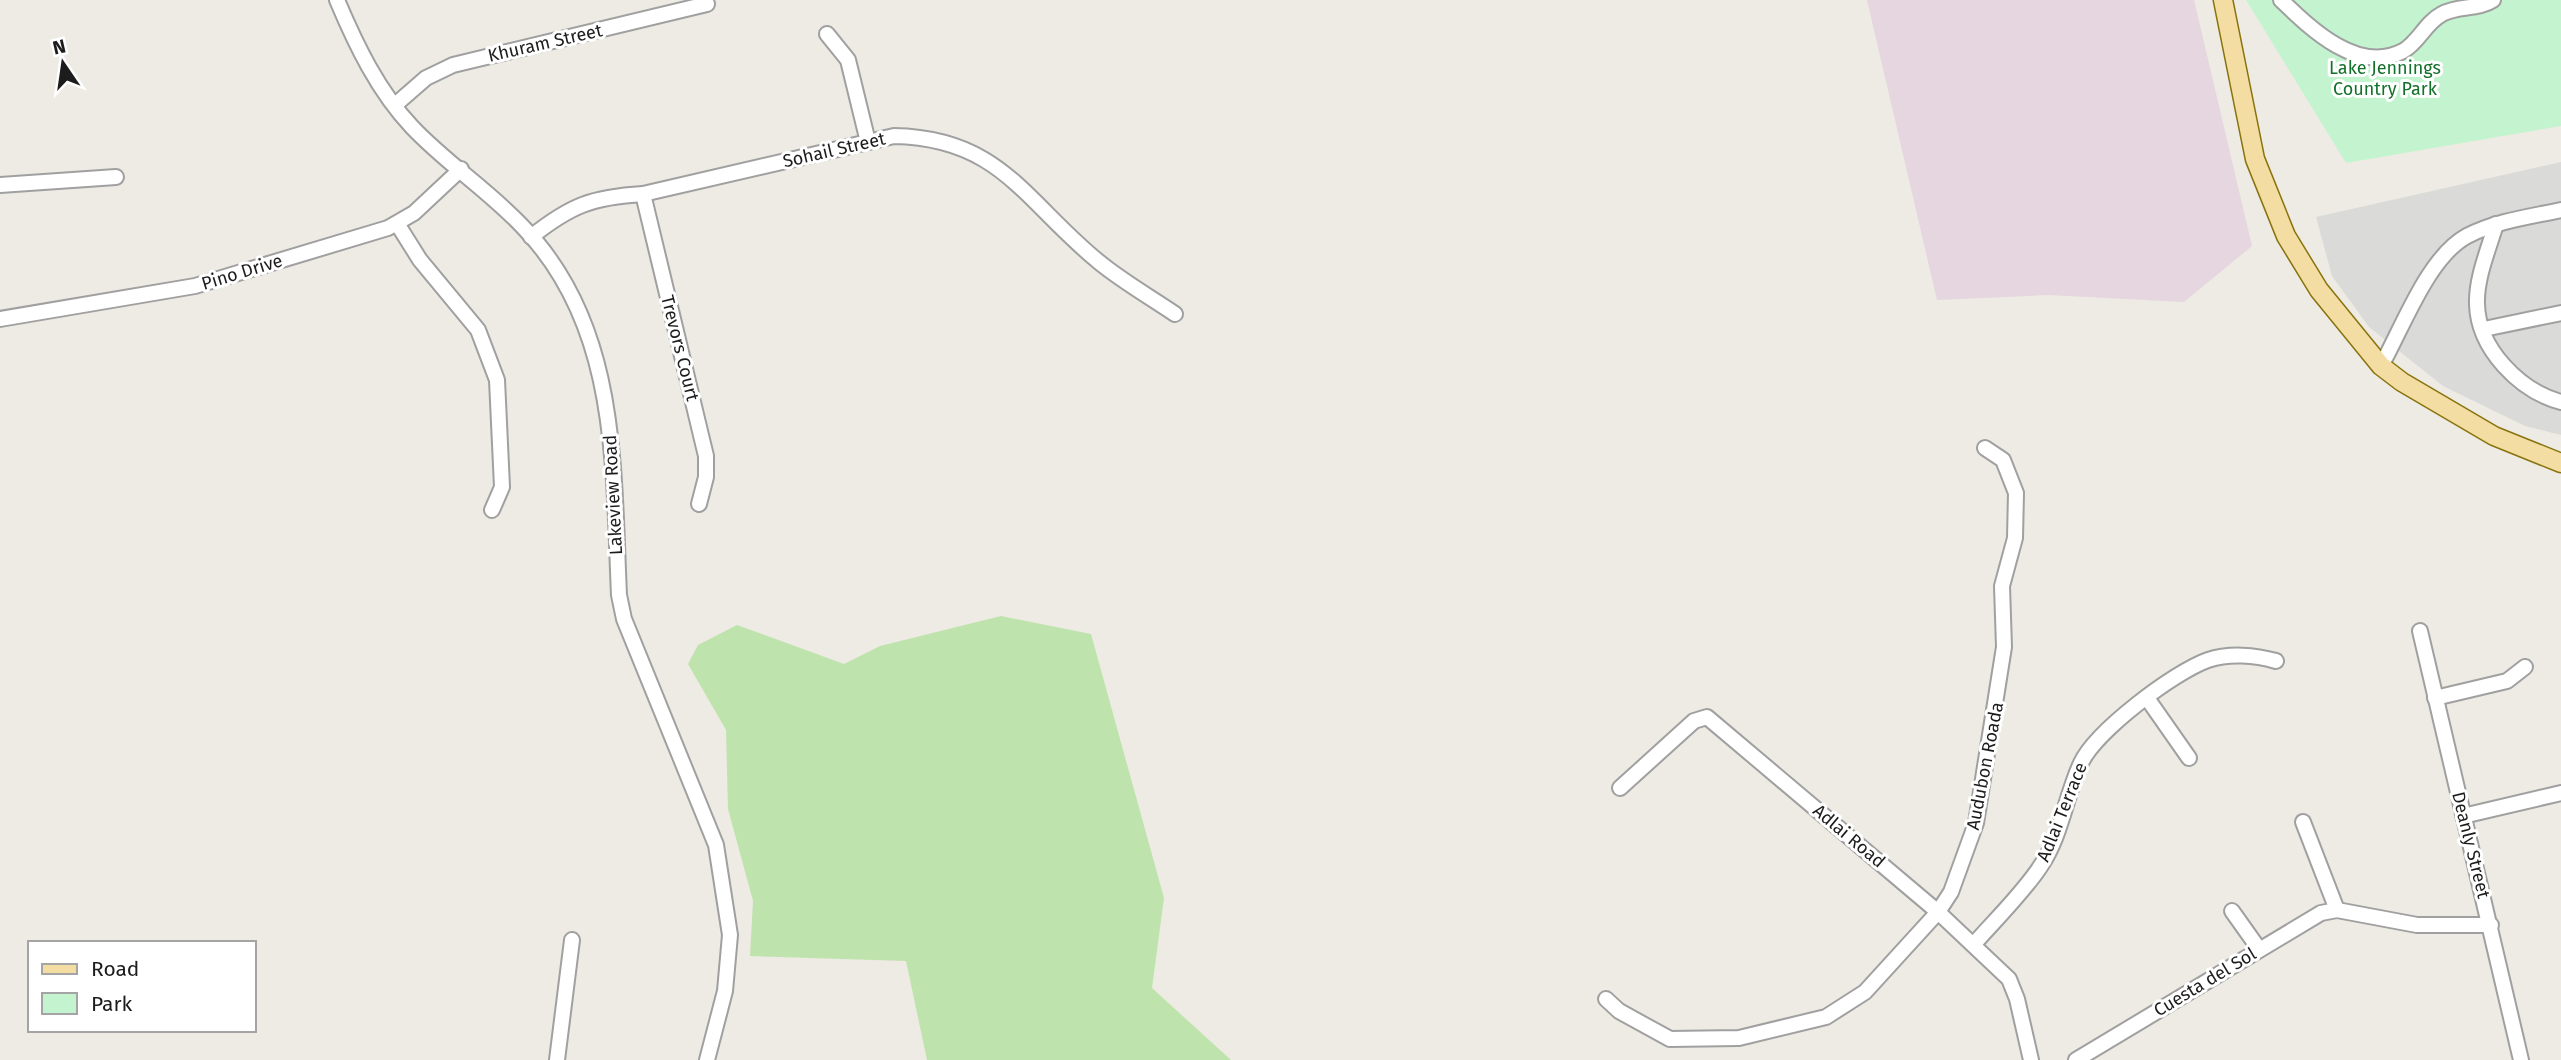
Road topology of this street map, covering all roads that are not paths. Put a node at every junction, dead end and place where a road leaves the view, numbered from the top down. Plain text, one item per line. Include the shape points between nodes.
1 (337, 0) edge
2 (2223, 0) edge
3 (2281, 0) edge
4 (2493, 0) edge
5 (706, 4) dead end
6 (827, 34) dead end
7 (395, 105) junction
8 (868, 142) junction
9 (461, 169) junction
10 (116, 177) dead end
11 (0, 185) edge
12 (643, 194) junction
13 (2561, 210) edge
14 (2496, 224) junction
15 (398, 225) junction
16 (531, 237) junction
17 (2561, 313) edge
18 (1175, 314) dead end
19 (0, 319) edge
20 (2484, 329) junction
21 (2381, 366) junction
22 (2561, 402) edge
23 (1985, 448) dead end
24 (2561, 463) edge
25 (699, 503) dead end
26 (492, 510) dead end
27 (2420, 631) dead end
28 (2276, 661) dead end
29 (2525, 667) dead end
30 (2147, 698) junction
31 (2435, 698) junction
32 (2189, 758) dead end
33 (1620, 788) dead end
34 (2561, 793) edge
35 (2463, 816) junction
36 (2302, 822) dead end
37 (2337, 910) junction
38 (2232, 911) dead end
39 (1938, 912) junction
40 (2491, 925) junction
41 (572, 940) dead end
42 (1974, 944) junction
43 (2259, 949) junction
44 (1606, 999) dead end
45 (557, 1060) edge
46 (707, 1060) edge
47 (2031, 1060) edge
48 (2076, 1060) edge
49 (2521, 1060) edge

1 - 7 street, Lakeview Road via 367,65
2 - 21 main road via 2255,159 2286,236 2319,290
3 - 4 street via 2313,32 2341,49 2363,55 2388,55 2412,45 2440,14
5 - 7 street, Khuram Street via 453,65 426,78
6 - 8 street via 848,60
7 - 9 street, Lakeview Road via 412,127
8 - 12 street, Sohail Street
8 - 18 street, Sohail Street via 917,136 978,153 1099,262
9 - 15 street, Pino Drive
9 - 16 street, Lakeview Road
10 - 11 street
12 - 16 street, Sohail Street via 581,203
12 - 25 street, Trevors Court via 706,456
13 - 14 street
14 - 20 street via 2476,304
14 - 21 street via 2465,237 2437,262
15 - 19 street, Pino Drive via 195,286
15 - 26 street via 420,260 478,330 497,380 502,487
16 - 46 street, Lakeview Road via 555,265 586,328 605,387 624,620 716,845 730,935 724,990
17 - 20 street
20 - 22 street via 2503,366 2529,387
21 - 24 main road via 2470,424
23 - 39 street, Audubon Roada via 2003,460 2016,493 2015,538 2002,586 2004,647 1976,823 1951,892
27 - 31 street, Deanly Street
28 - 30 street, Adlai Terrace via 2233,656 2209,660
29 - 31 street via 2507,681
30 - 32 street
30 - 42 street, Adlai Terrace via 2093,743 2081,762 2055,840 2040,867
31 - 35 street, Deanly Street
33 - 39 street, Adlai Road via 1694,721 1707,718
34 - 35 street
35 - 40 street, Deanly Street
36 - 37 street
37 - 40 street via 2417,925
37 - 43 street, Cuesta del Sol via 2321,913
38 - 43 street
39 - 42 street, Adlai Road
39 - 44 street, Audubon Roada via 1865,992 1826,1017 1739,1038 1670,1039
40 - 49 street, Deanly Street
41 - 45 street
42 - 47 street, Adlai Road via 2009,979
43 - 48 street, Cuesta del Sol

